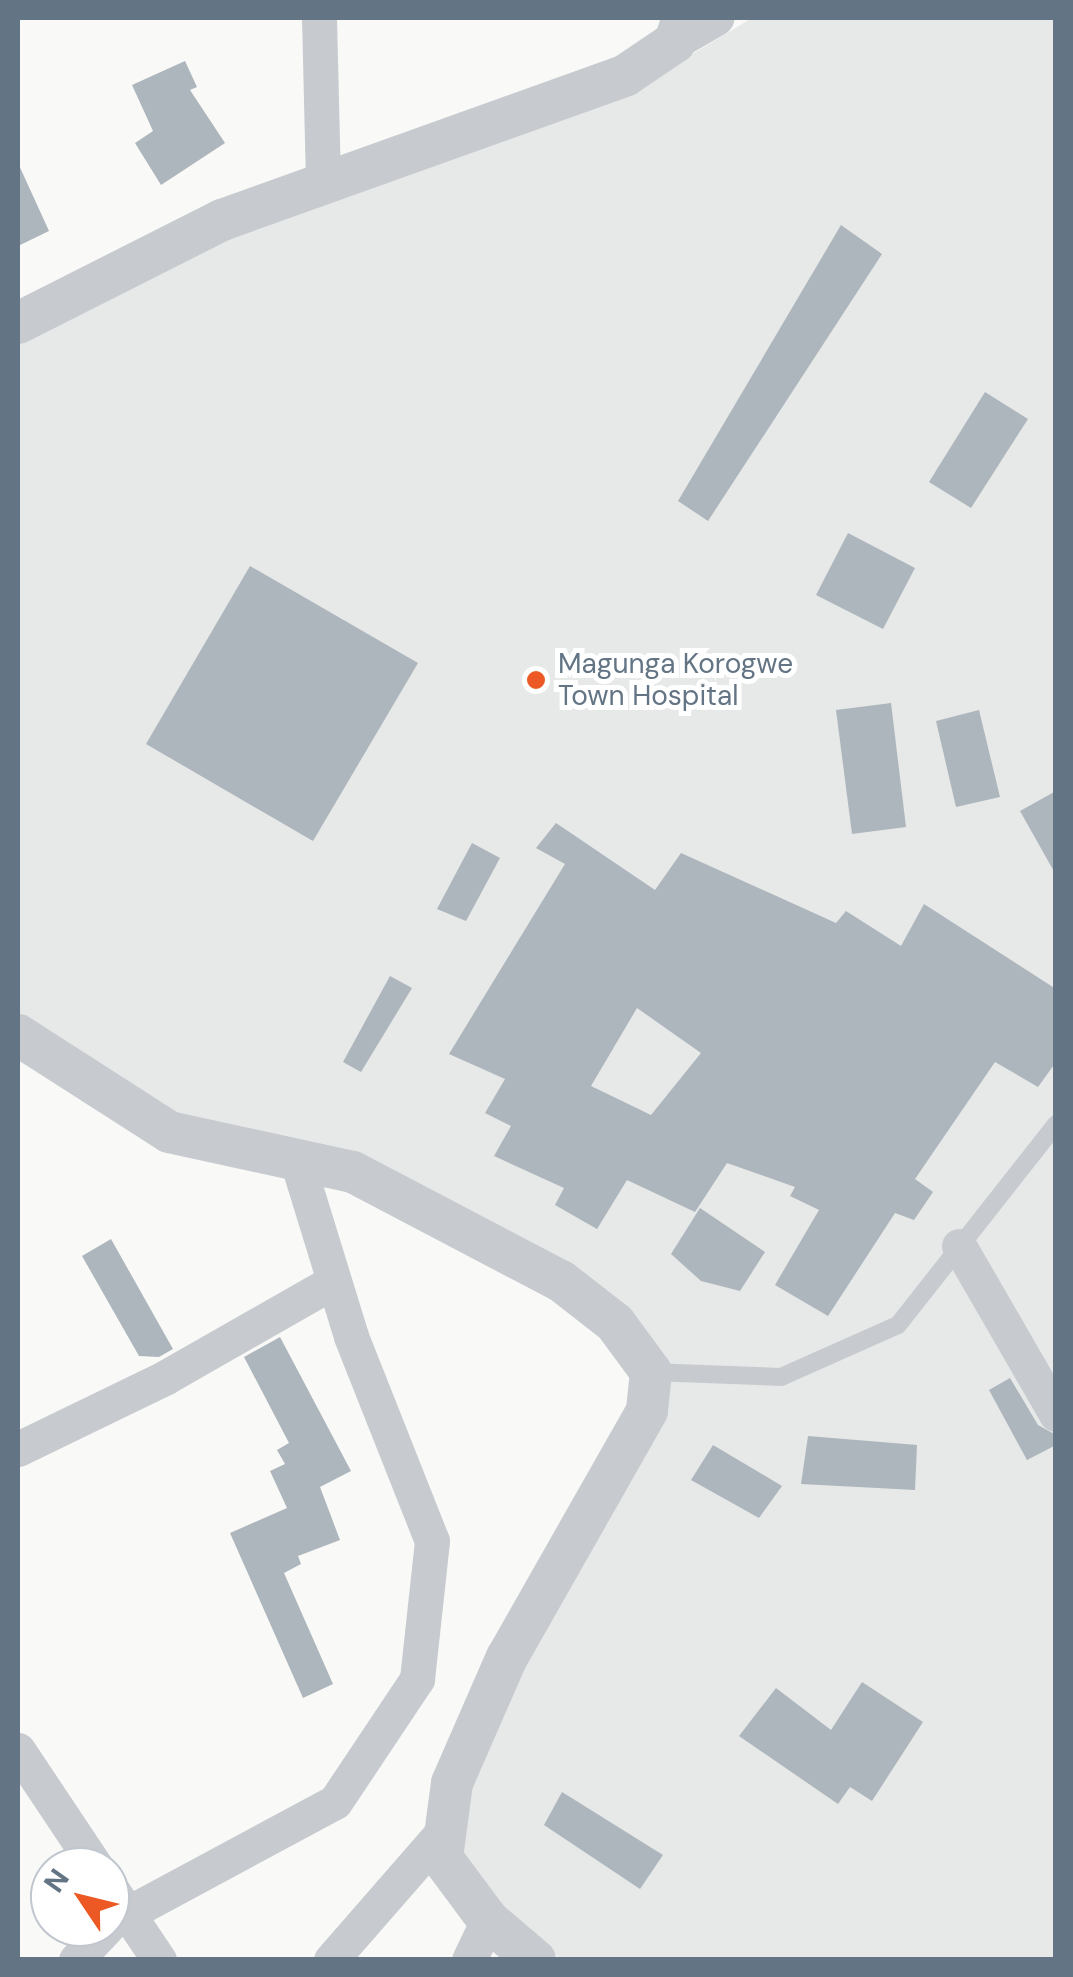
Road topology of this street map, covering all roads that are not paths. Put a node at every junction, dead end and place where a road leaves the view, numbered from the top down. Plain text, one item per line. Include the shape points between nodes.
1 (320, 18) edge
2 (716, 18) edge
3 (679, 30) edge
4 (324, 179) junction
5 (18, 323) edge
6 (18, 1035) edge
7 (1056, 1124) edge
8 (297, 1160) junction
9 (959, 1246) junction
10 (334, 1281) junction
11 (650, 1372) junction
12 (1056, 1414) edge
13 (18, 1449) edge
14 (18, 1750) edge
15 (446, 1828) junction
16 (83, 1847) edge
17 (130, 1904) edge
18 (488, 1920) junction
19 (130, 1930) edge
20 (159, 1960) edge
21 (332, 1960) edge
22 (469, 1960) edge
23 (535, 1960) edge

1 - 4 street
2 - 3 street
3 - 4 street via 626,76 498,126
4 - 5 street via 222,220
6 - 8 street via 170,1132
7 - 9 lane
8 - 10 street
8 - 11 street via 353,1172 560,1280 615,1322
9 - 11 lane via 898,1325 780,1377
9 - 12 street
10 - 13 street via 166,1377
10 - 17 street via 432,1541 417,1679 335,1802
11 - 15 street via 647,1412 506,1657 452,1783
14 - 16 street
15 - 18 street via 442,1858
15 - 21 street
18 - 22 street
18 - 23 street
19 - 20 street

